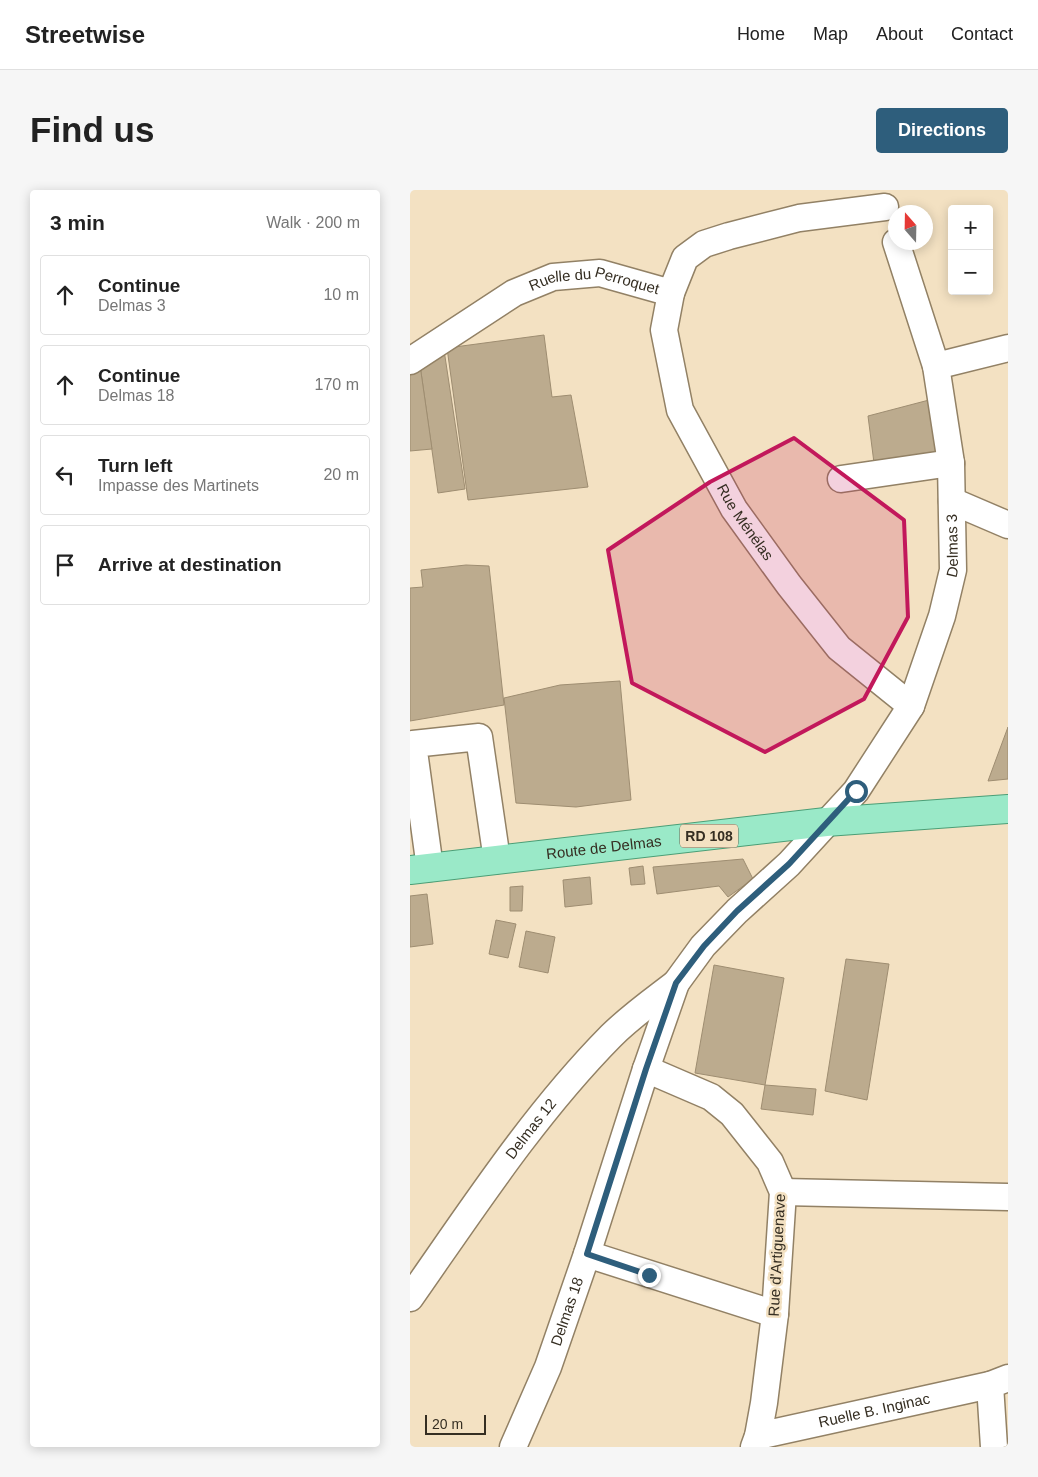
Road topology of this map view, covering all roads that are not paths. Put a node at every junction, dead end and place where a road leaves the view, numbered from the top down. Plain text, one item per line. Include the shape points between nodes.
1 (883, 198) edge
2 (888, 215) edge
3 (899, 250) edge
4 (671, 293) junction
5 (1008, 348) edge
6 (410, 360) edge
7 (936, 366) junction
8 (951, 463) junction
9 (841, 479) dead end
10 (952, 501) junction
11 (1008, 524) edge
12 (911, 706) junction
13 (1008, 809) edge
14 (826, 822) junction
15 (497, 860) junction
16 (420, 869) edge
17 (676, 983) junction
18 (646, 1069) junction
19 (784, 1192) junction
20 (1008, 1198) edge
21 (587, 1254) junction
22 (410, 1298) edge
23 (775, 1314) junction
24 (999, 1381) edge
25 (1000, 1420) edge
26 (756, 1442) edge
27 (513, 1447) edge
28 (994, 1447) edge

1 - 2 street, Delmas 3
1 - 4 street, Ruelle du Perroquet via 704,244 685,258
3 - 7 street, Delmas 3
4 - 6 street, Ruelle du Perroquet via 600,273 554,277 514,293
4 - 12 street, Rue Ménélas via 664,330 680,410 734,509 839,648
5 - 7 street
7 - 8 street, Delmas 3
8 - 9 street
8 - 10 street, Delmas 3
10 - 11 street
10 - 12 street, Delmas 3 via 953,570 942,616
12 - 14 street, Delmas 3 via 856,791
13 - 14 main road, Route de Delmas / RD 108
14 - 15 main road, Route de Delmas / RD 108
14 - 17 street, Delmas 18 via 789,864 704,946
15 - 16 main road, Route de Delmas / RD 108
15 - 16 street via 479,737 413,744
17 - 18 street, Delmas 18
17 - 22 street, Delmas 12 via 613,1034 575,1075 513,1154
18 - 19 street, Rue d'Artiguenave via 711,1096 732,1114 770,1162
18 - 21 street, Delmas 18
19 - 20 street
19 - 23 street, Rue d'Artiguenave
21 - 23 street
21 - 27 street, Delmas 18 via 548,1367
23 - 26 street, Rue d'Artiguenave
24 - 25 street
24 - 26 street, Ruelle B. Inginac
25 - 28 street

